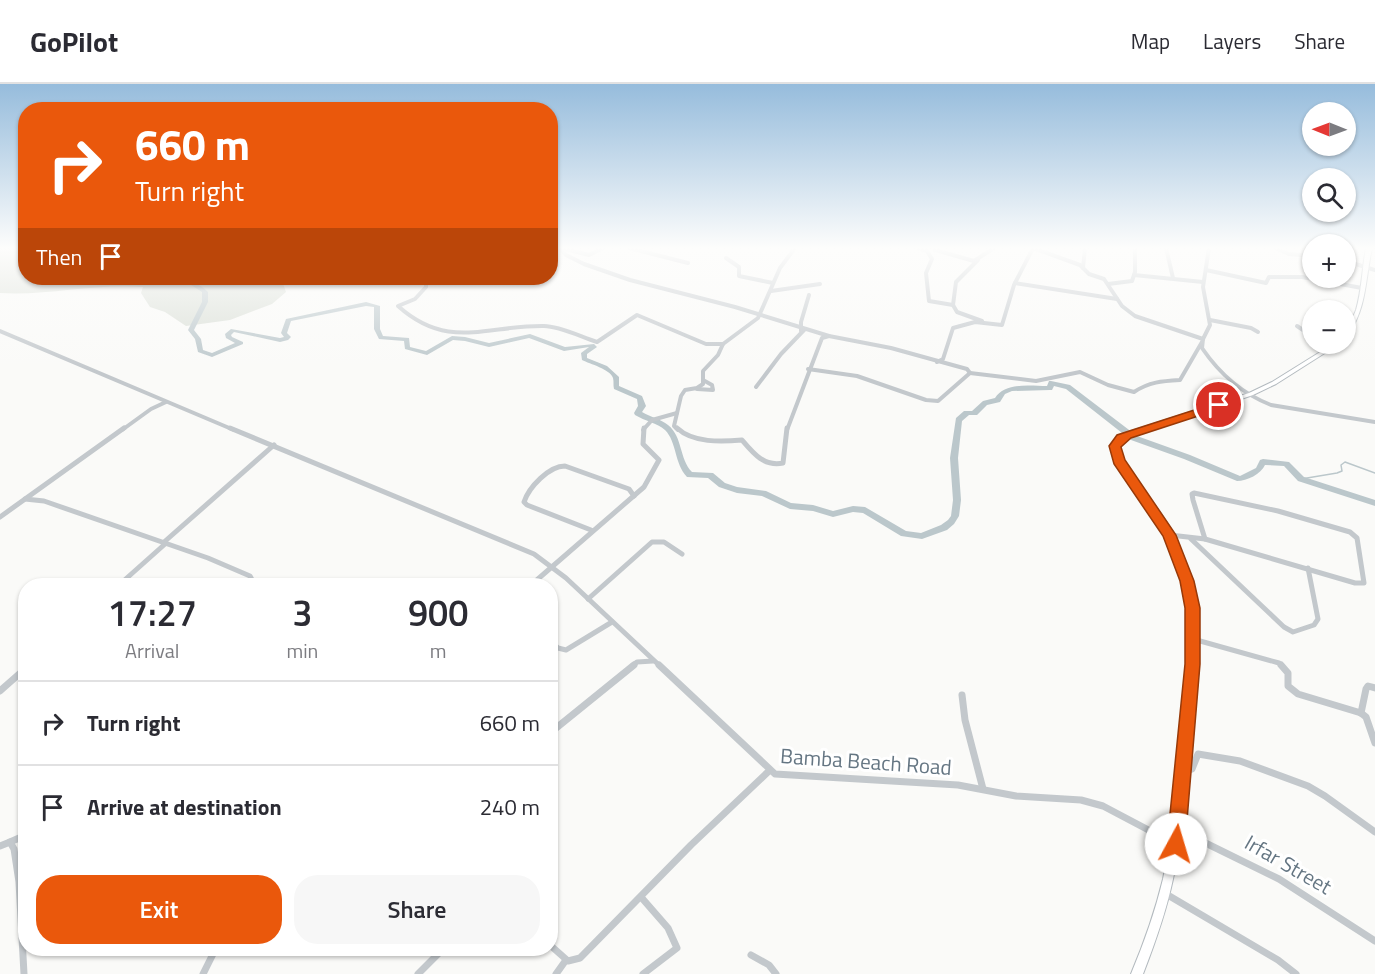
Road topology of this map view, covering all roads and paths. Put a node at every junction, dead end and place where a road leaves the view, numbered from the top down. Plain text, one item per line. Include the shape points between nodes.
1 (424, 290) edge
2 (666, 290) edge
3 (781, 290) edge
4 (928, 290) edge
5 (955, 290) edge
6 (1013, 290) edge
7 (1057, 290) edge
8 (1112, 290) edge
9 (1204, 290) edge
10 (1362, 290) edge
11 (771, 291) joint
12 (808, 296) dead end
13 (1118, 299) junction
14 (953, 305) junction
15 (760, 316) junction
16 (1210, 320) junction
17 (1356, 320) edge
18 (986, 323) junction
19 (1297, 326) dead end
20 (1302, 329) edge
21 (802, 330) junction
22 (0, 331) edge
23 (1258, 332) dead end
24 (829, 336) junction
25 (1202, 341) junction
26 (723, 344) junction
27 (1319, 354) edge
28 (937, 362) junction
29 (808, 369) junction
30 (970, 373) junction
31 (703, 380) junction
32 (756, 387) dead end
33 (697, 388) junction
34 (1251, 394) junction
35 (167, 402) junction
36 (676, 413) junction
37 (1375, 422) edge
38 (274, 445) junction
39 (634, 496) junction
40 (25, 499) junction
41 (0, 517) edge
42 (591, 530) junction
43 (1170, 535) junction
44 (1190, 538) junction
45 (1204, 539) junction
46 (164, 543) junction
47 (682, 554) dead end
48 (552, 566) junction
49 (1308, 568) junction
50 (126, 578) edge
51 (251, 578) edge
52 (539, 578) edge
53 (588, 599) junction
54 (612, 622) junction
55 (1192, 639) junction
56 (558, 648) edge
57 (654, 661) junction
58 (18, 675) edge
59 (1375, 688) edge
60 (0, 691) edge
61 (962, 696) dead end
62 (1361, 713) junction
63 (558, 726) edge
64 (1375, 744) edge
65 (769, 771) junction
66 (1184, 772) junction
67 (983, 789) junction
68 (1178, 829) junction
69 (1375, 832) edge
70 (18, 838) edge
71 (10, 842) junction
72 (1176, 844) junction
73 (0, 846) edge
74 (18, 869) edge
75 (1166, 894) junction
76 (641, 897) junction
77 (1375, 941) edge
78 (558, 952) edge
79 (750, 955) dead end
80 (23, 956) edge
81 (212, 956) edge
82 (436, 956) edge
83 (566, 960) junction
84 (24, 974) edge
85 (203, 974) edge
86 (418, 974) edge
87 (556, 974) edge
88 (643, 974) edge
89 (776, 974) edge
90 (1137, 974) edge
91 (1296, 974) edge

1 - 26 street via 419,297 398,305 408,315 441,331 477,334 546,326 597,342 637,315 706,344
2 - 15 street
3 - 11 street
4 - 14 street via 929,300
5 - 14 street
6 - 18 street via 1002,325
7 - 13 street
8 - 13 street
9 - 16 street
10 - 17 main road
11 - 15 street
12 - 21 street
13 - 25 street via 1135,316
14 - 18 street via 957,312
15 - 21 street
15 - 26 street
16 - 23 street
16 - 25 street
18 - 28 street via 953,328 943,359
19 - 20 street
21 - 24 street
21 - 32 street
22 - 35 street, Bamba Beach Road
24 - 28 street
24 - 29 street via 822,338
25 - 30 street via 1180,380 1159,381 1134,392 1080,372 1036,381
25 - 34 street via 1213,364
26 - 31 street via 704,371
27 - 34 main road
28 - 30 street
29 - 30 street via 857,376 938,401
29 - 36 street via 787,428 780,464 758,459 742,440 717,442 682,433 674,426
31 - 33 street via 704,384
31 - 33 street via 712,385 712,390
33 - 36 street via 686,390
34 - 37 street via 1271,405
34 - 43 main road via 1130,434 1115,446 1119,461
35 - 38 street, Bamba Beach Road
35 - 40 street via 151,409
36 - 39 street via 645,425 643,444 659,460 648,482
38 - 46 street
38 - 48 street, Bamba Beach Road via 510,543
39 - 42 street
39 - 42 street via 625,487 561,466 550,470 525,498 528,504
40 - 41 street
40 - 46 street via 44,501
42 - 48 street
43 - 44 street
43 - 55 main road via 1187,581
44 - 45 street
44 - 49 street via 1293,632 1314,625 1318,619
45 - 49 street
45 - 49 street via 1194,493 1350,532 1357,538 1365,579 1364,583 1355,583
46 - 50 street
46 - 51 street
47 - 53 street via 664,542 652,542
48 - 52 street
48 - 53 street, Bamba Beach Road
53 - 54 street, Bamba Beach Road
54 - 56 street via 566,650
54 - 57 street, Bamba Beach Road
55 - 62 street via 1279,663 1288,673 1288,686 1298,694
55 - 66 main road
57 - 63 street via 637,662
57 - 65 street, Bamba Beach Road
58 - 60 street
59 - 62 street via 1366,689
61 - 67 street
62 - 64 street
65 - 67 street, Bamba Beach Road via 780,776
65 - 76 street
66 - 68 main road
66 - 69 street via 1192,769 1198,754 1225,757 1318,791
67 - 72 street, Bamba Beach Road via 1092,803
68 - 72 main road
68 - 77 street, Irfar Street via 1280,878
70 - 71 street
71 - 73 street
71 - 74 street via 15,847
72 - 75 main road
75 - 90 main road
75 - 91 street
76 - 83 street via 580,958
76 - 88 street via 677,948
78 - 83 street
79 - 89 street via 769,965
80 - 84 street
81 - 85 street
82 - 86 street
83 - 87 street

